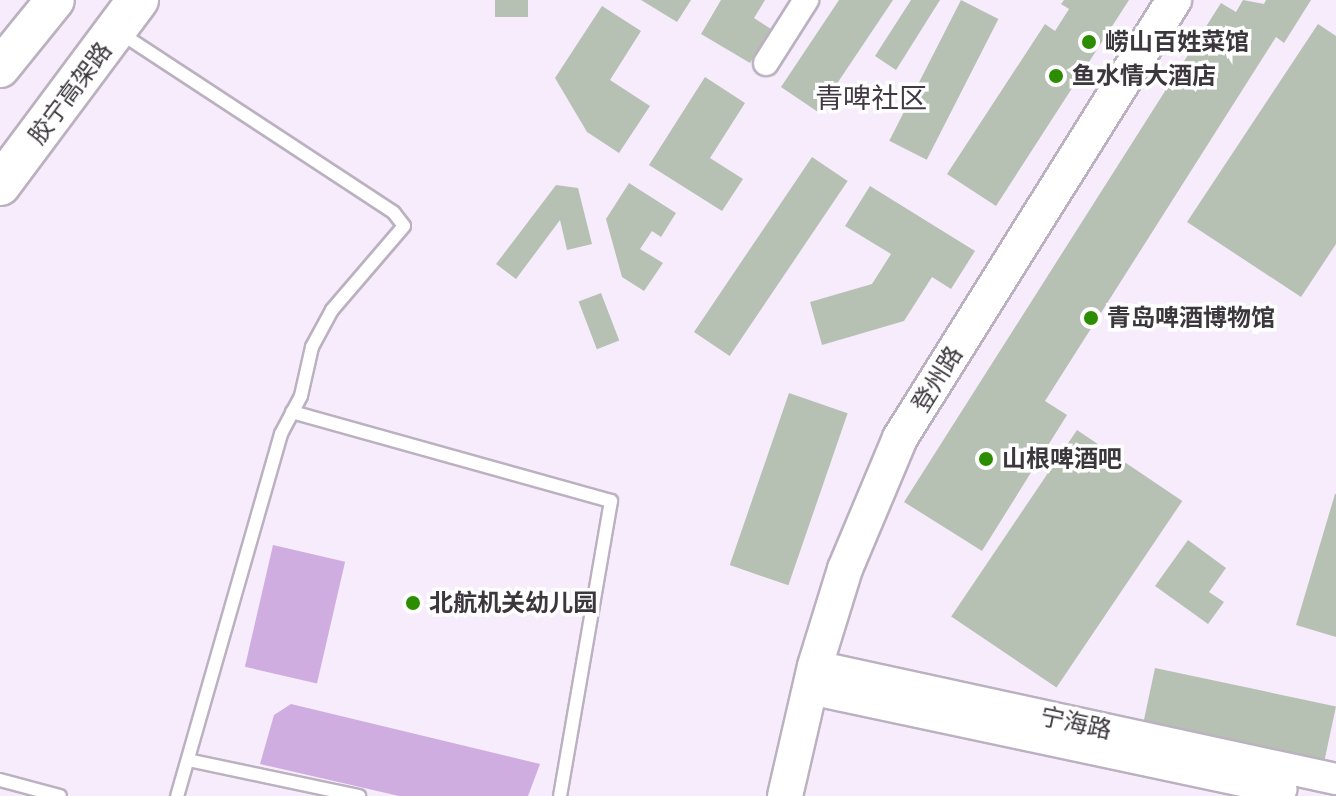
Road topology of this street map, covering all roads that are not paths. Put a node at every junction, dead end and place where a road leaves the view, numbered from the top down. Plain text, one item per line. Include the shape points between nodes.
1 (55, 0) edge
2 (108, 0) edge
3 (157, 0) edge
4 (806, 0) edge
5 (1174, 0) edge
6 (133, 19) edge
7 (766, 63) dead end
8 (0, 68) edge
9 (0, 144) edge
10 (0, 185) edge
11 (0, 196) edge
12 (292, 412) junction
13 (812, 678) junction
14 (188, 760) junction
15 (1336, 779) edge
16 (0, 780) edge
17 (60, 796) edge
18 (177, 796) edge
19 (359, 796) edge
20 (560, 796) edge
21 (785, 796) edge
22 (1315, 796) edge

1 - 8 main road
2 - 9 highway, 胶宁高架路
3 - 6 main road
4 - 7 street
5 - 13 main road, 登州路 via 900,438 845,569
6 - 10 highway, 胶宁高架路
6 - 11 main road
6 - 12 lane via 394,213 404,226 332,310 312,347
12 - 14 lane via 281,434
12 - 20 lane via 611,501
13 - 15 street, 宁海路
13 - 21 main road, 登州路
13 - 22 street, 宁海路
14 - 18 lane
14 - 19 lane
16 - 17 lane

